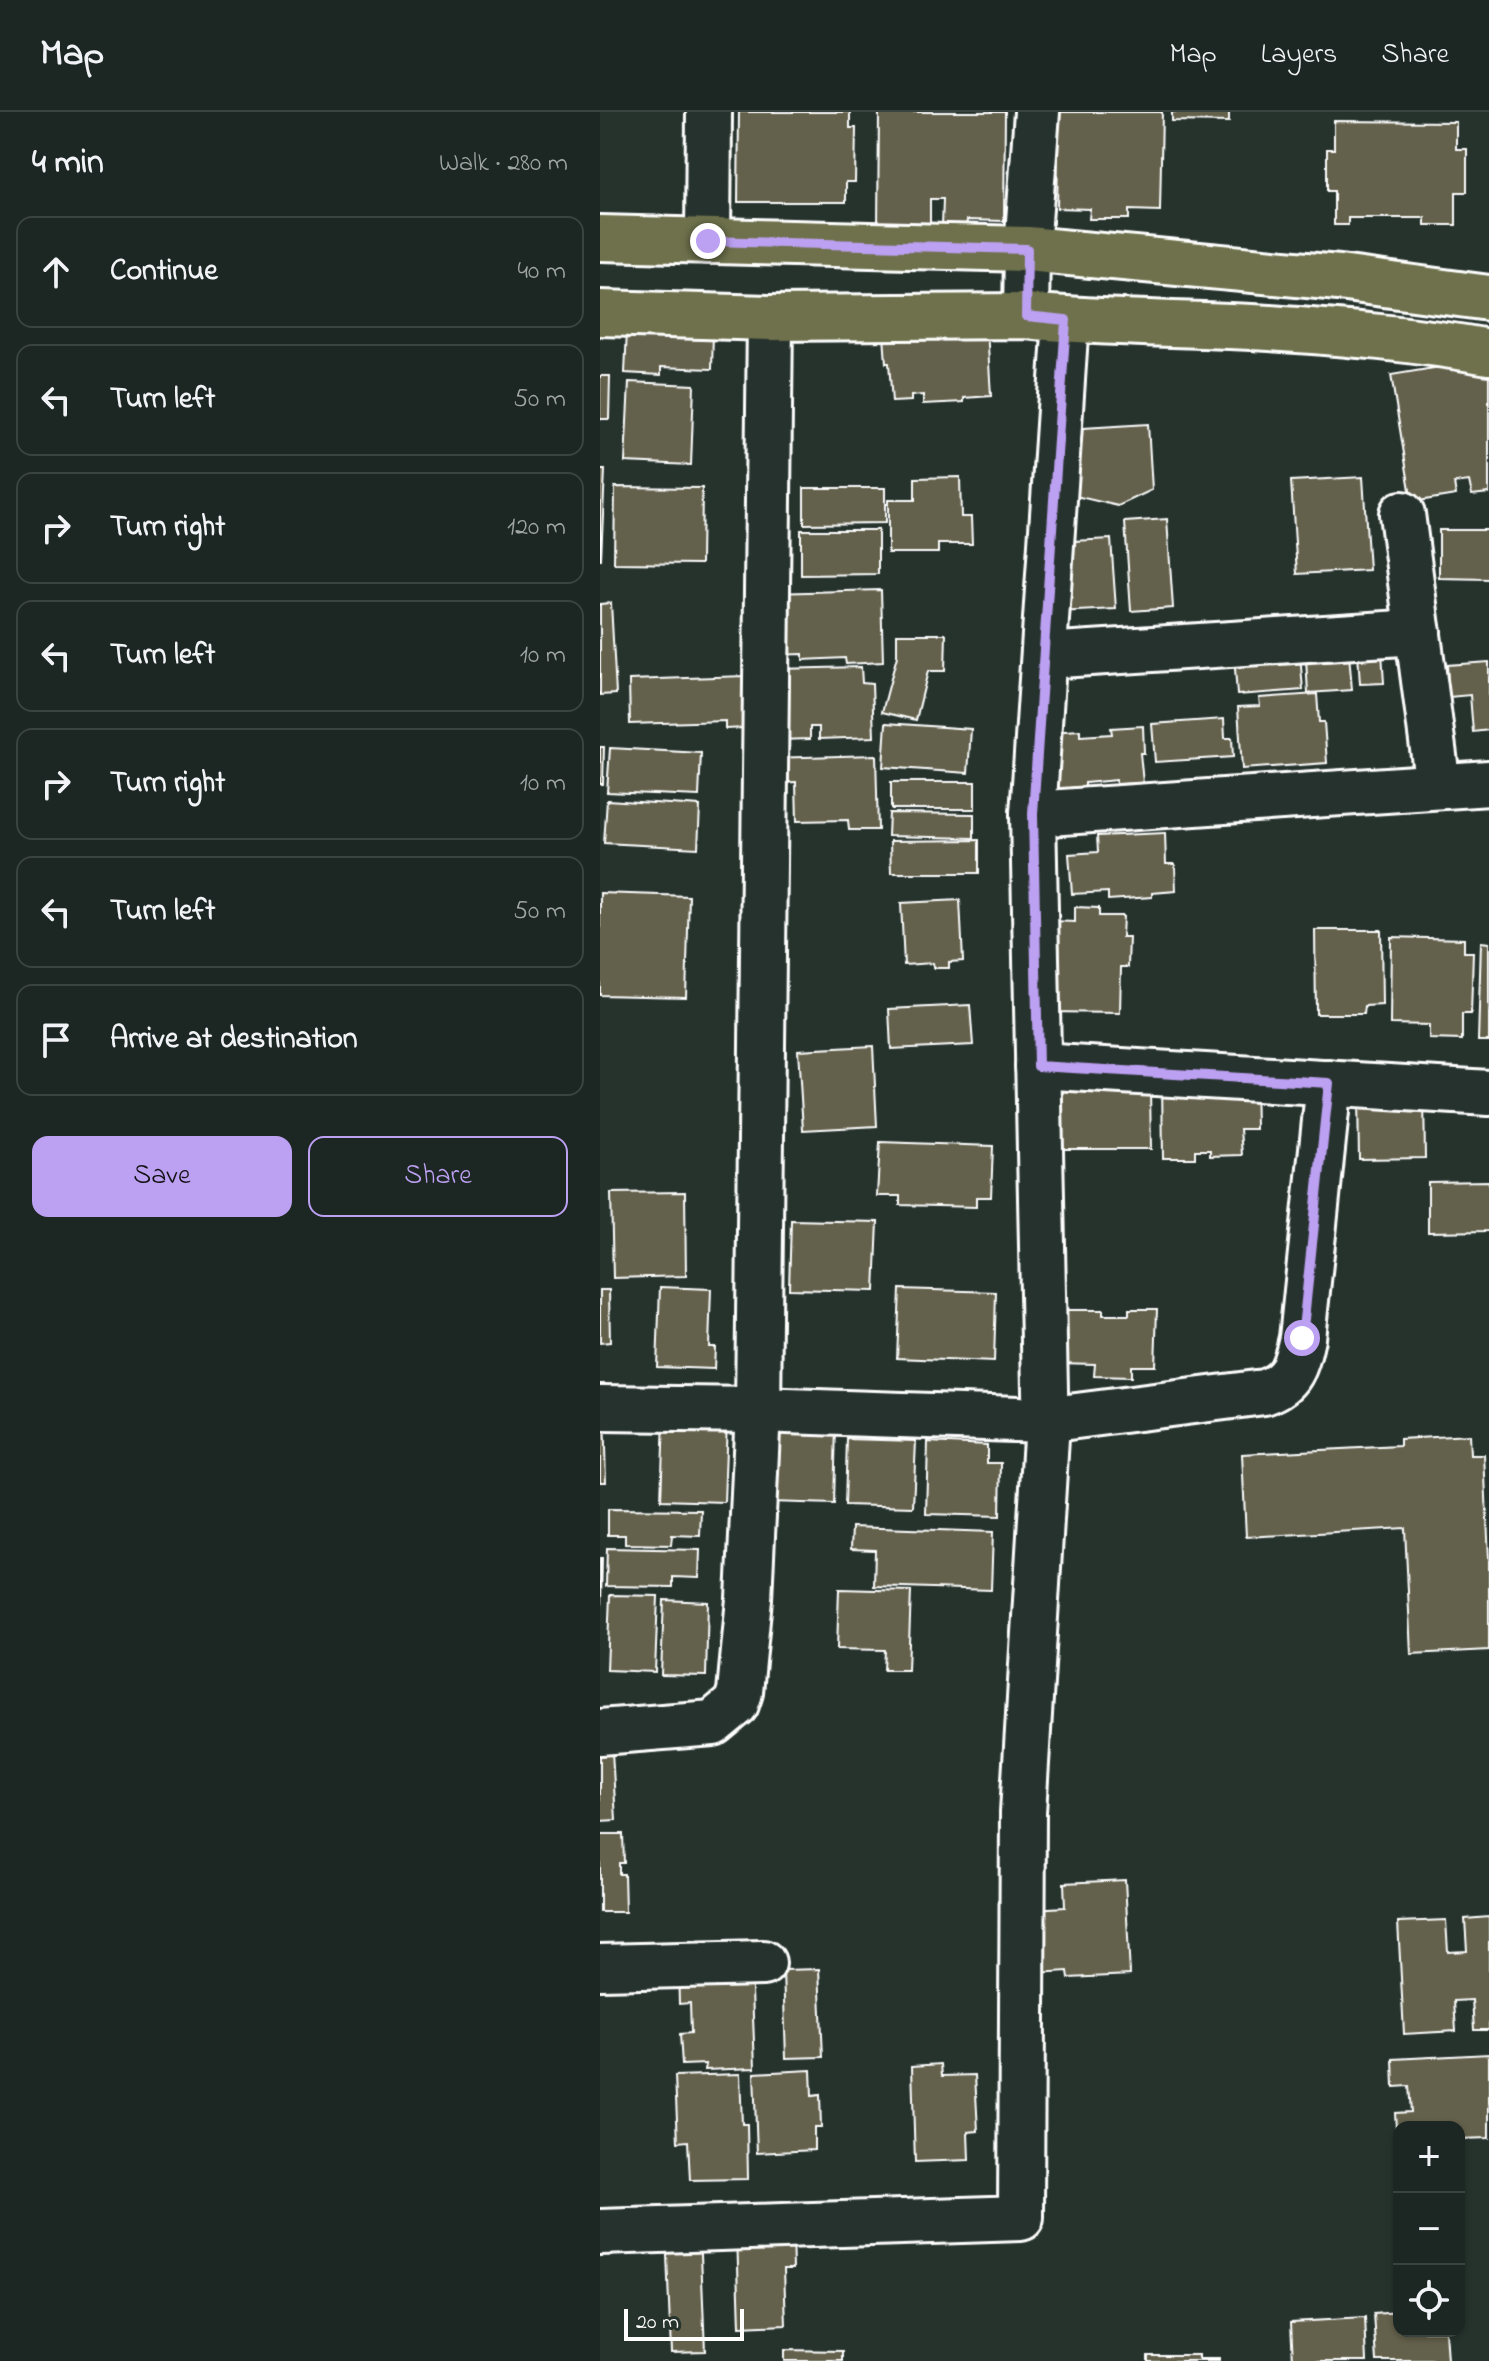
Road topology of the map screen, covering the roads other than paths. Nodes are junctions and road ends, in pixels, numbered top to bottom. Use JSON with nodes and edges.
{"nodes":[{"id":1,"x":709,"y":112,"type":"edge"},
{"id":2,"x":1037,"y":112,"type":"edge"},
{"id":3,"x":600,"y":238,"type":"edge"},
{"id":4,"x":708,"y":241,"type":"junction"},
{"id":5,"x":1027,"y":249,"type":"junction"},
{"id":6,"x":1489,"y":298,"type":"edge"},
{"id":7,"x":600,"y":313,"type":"edge"},
{"id":8,"x":770,"y":318,"type":"junction"},
{"id":9,"x":1046,"y":318,"type":"junction"},
{"id":10,"x":1489,"y":352,"type":"edge"},
{"id":11,"x":1402,"y":514,"type":"dead end"},
{"id":12,"x":1418,"y":632,"type":"junction"},
{"id":13,"x":1044,"y":656,"type":"junction"},
{"id":14,"x":1489,"y":783,"type":"edge"},
{"id":15,"x":1438,"y":786,"type":"junction"},
{"id":16,"x":1033,"y":814,"type":"junction"},
{"id":17,"x":1038,"y":1066,"type":"junction"},
{"id":18,"x":1329,"y":1083,"type":"junction"},
{"id":19,"x":1489,"y":1093,"type":"edge"},
{"id":20,"x":600,"y":1408,"type":"edge"},
{"id":21,"x":758,"y":1410,"type":"junction"},
{"id":22,"x":1045,"y":1420,"type":"junction"},
{"id":23,"x":600,"y":1732,"type":"edge"},
{"id":24,"x":763,"y":1963,"type":"dead end"},
{"id":25,"x":600,"y":1967,"type":"edge"},
{"id":26,"x":600,"y":2232,"type":"edge"}],
"edges":[{"from":1,"to":4,"type":"street"},
{"from":2,"to":5,"type":"street"},
{"from":3,"to":4,"type":"main road"},
{"from":4,"to":5,"type":"main road"},
{"from":5,"to":6,"type":"main road"},
{"from":5,"to":9,"type":"street"},
{"from":7,"to":8,"type":"main road"},
{"from":8,"to":9,"type":"main road"},
{"from":8,"to":21,"type":"street"},
{"from":9,"to":10,"type":"main road"},
{"from":9,"to":13,"type":"street"},
{"from":11,"to":12,"type":"street"},
{"from":12,"to":13,"type":"street"},
{"from":12,"to":15,"type":"street"},
{"from":13,"to":16,"type":"street"},
{"from":14,"to":15,"type":"street"},
{"from":15,"to":16,"type":"street"},
{"from":16,"to":17,"type":"street"},
{"from":17,"to":18,"type":"street"},
{"from":17,"to":22,"type":"street"},
{"from":18,"to":19,"type":"street"},
{"from":18,"to":22,"type":"street"},
{"from":20,"to":21,"type":"street"},
{"from":21,"to":22,"type":"street"},
{"from":21,"to":23,"type":"street"},
{"from":22,"to":26,"type":"street"},
{"from":24,"to":25,"type":"street"}]}
